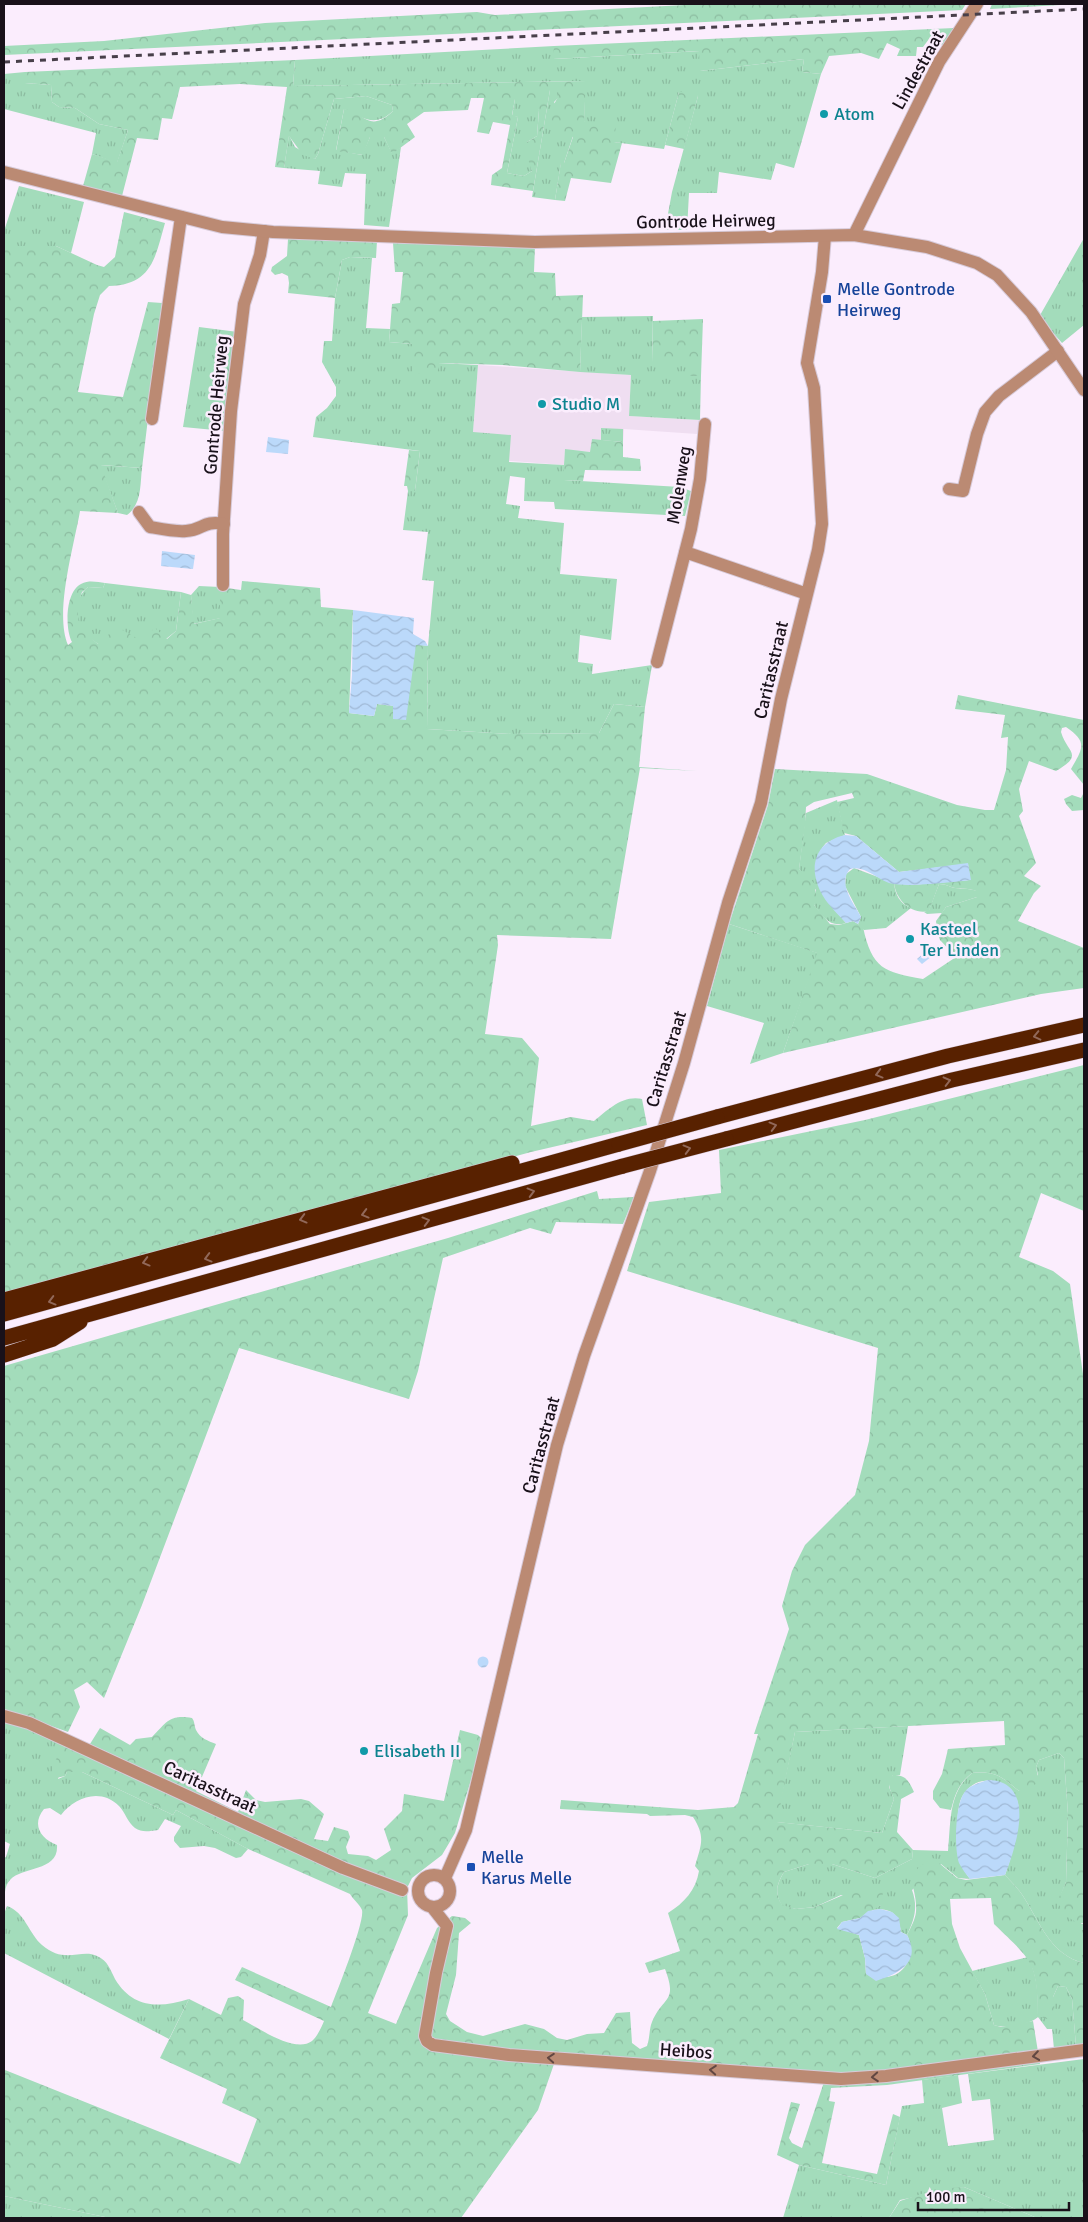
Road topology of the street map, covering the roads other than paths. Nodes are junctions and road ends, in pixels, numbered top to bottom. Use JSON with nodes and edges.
{"nodes":[{"id":1,"x":977,"y":4,"type":"edge"},
{"id":2,"x":4,"y":172,"type":"edge"},
{"id":3,"x":181,"y":217,"type":"junction"},
{"id":4,"x":264,"y":231,"type":"junction"},
{"id":5,"x":854,"y":235,"type":"junction"},
{"id":6,"x":825,"y":236,"type":"junction"},
{"id":7,"x":1058,"y":351,"type":"junction"},
{"id":8,"x":1084,"y":390,"type":"edge"},
{"id":9,"x":152,"y":419,"type":"dead end"},
{"id":10,"x":705,"y":424,"type":"dead end"},
{"id":11,"x":949,"y":489,"type":"dead end"},
{"id":12,"x":139,"y":512,"type":"dead end"},
{"id":13,"x":224,"y":524,"type":"junction"},
{"id":14,"x":685,"y":552,"type":"junction"},
{"id":15,"x":223,"y":584,"type":"dead end"},
{"id":16,"x":807,"y":594,"type":"junction"},
{"id":17,"x":657,"y":662,"type":"dead end"},
{"id":18,"x":1084,"y":1025,"type":"edge"},
{"id":19,"x":1084,"y":1050,"type":"edge"},
{"id":20,"x":597,"y":1150,"type":"junction"},
{"id":21,"x":4,"y":1300,"type":"edge"},
{"id":22,"x":4,"y":1314,"type":"edge"},
{"id":23,"x":92,"y":1314,"type":"junction"},
{"id":24,"x":4,"y":1338,"type":"edge"},
{"id":25,"x":4,"y":1355,"type":"edge"},
{"id":26,"x":4,"y":1716,"type":"edge"},
{"id":27,"x":445,"y":1878,"type":"junction"},
{"id":28,"x":416,"y":1890,"type":"junction"},
{"id":29,"x":432,"y":1907,"type":"junction"},
{"id":30,"x":1084,"y":2050,"type":"edge"}],
"edges":[{"from":1,"to":5,"type":"street","name":"Lindestraat"},
{"from":2,"to":3,"type":"street","name":"Gontrode Heirweg"},
{"from":3,"to":4,"type":"street","name":"Gontrode Heirweg"},
{"from":3,"to":9,"type":"street"},
{"from":4,"to":6,"type":"street","name":"Gontrode Heirweg"},
{"from":4,"to":13,"type":"street","name":"Gontrode Heirweg"},
{"from":5,"to":6,"type":"street","name":"Gontrode Heirweg"},
{"from":5,"to":7,"type":"street","name":"Gontrode Heirweg"},
{"from":6,"to":16,"type":"street","name":"Caritasstraat"},
{"from":7,"to":8,"type":"street","name":"Gontrode Heirweg"},
{"from":7,"to":11,"type":"street"},
{"from":10,"to":14,"type":"street","name":"Molenweg"},
{"from":12,"to":13,"type":"street"},
{"from":13,"to":15,"type":"street","name":"Gontrode Heirweg"},
{"from":14,"to":16,"type":"street","name":"Molenweg"},
{"from":14,"to":17,"type":"street","name":"Molenweg"},
{"from":16,"to":27,"type":"street","name":"Caritasstraat"},
{"from":18,"to":20,"type":"highway","one_way":true,"bridge":true},
{"from":23,"to":19,"type":"highway","one_way":true,"bridge":true},
{"from":20,"to":21,"type":"highway","one_way":true},
{"from":20,"to":22,"type":"highway","one_way":true},
{"from":23,"to":24,"type":"highway"},
{"from":23,"to":25,"type":"highway"},
{"from":26,"to":28,"type":"street","name":"Caritasstraat"},
{"from":27,"to":28,"type":"street"},
{"from":27,"to":29,"type":"street"},
{"from":28,"to":29,"type":"street"},
{"from":30,"to":29,"type":"street","name":"Heibos","one_way":true}]}
